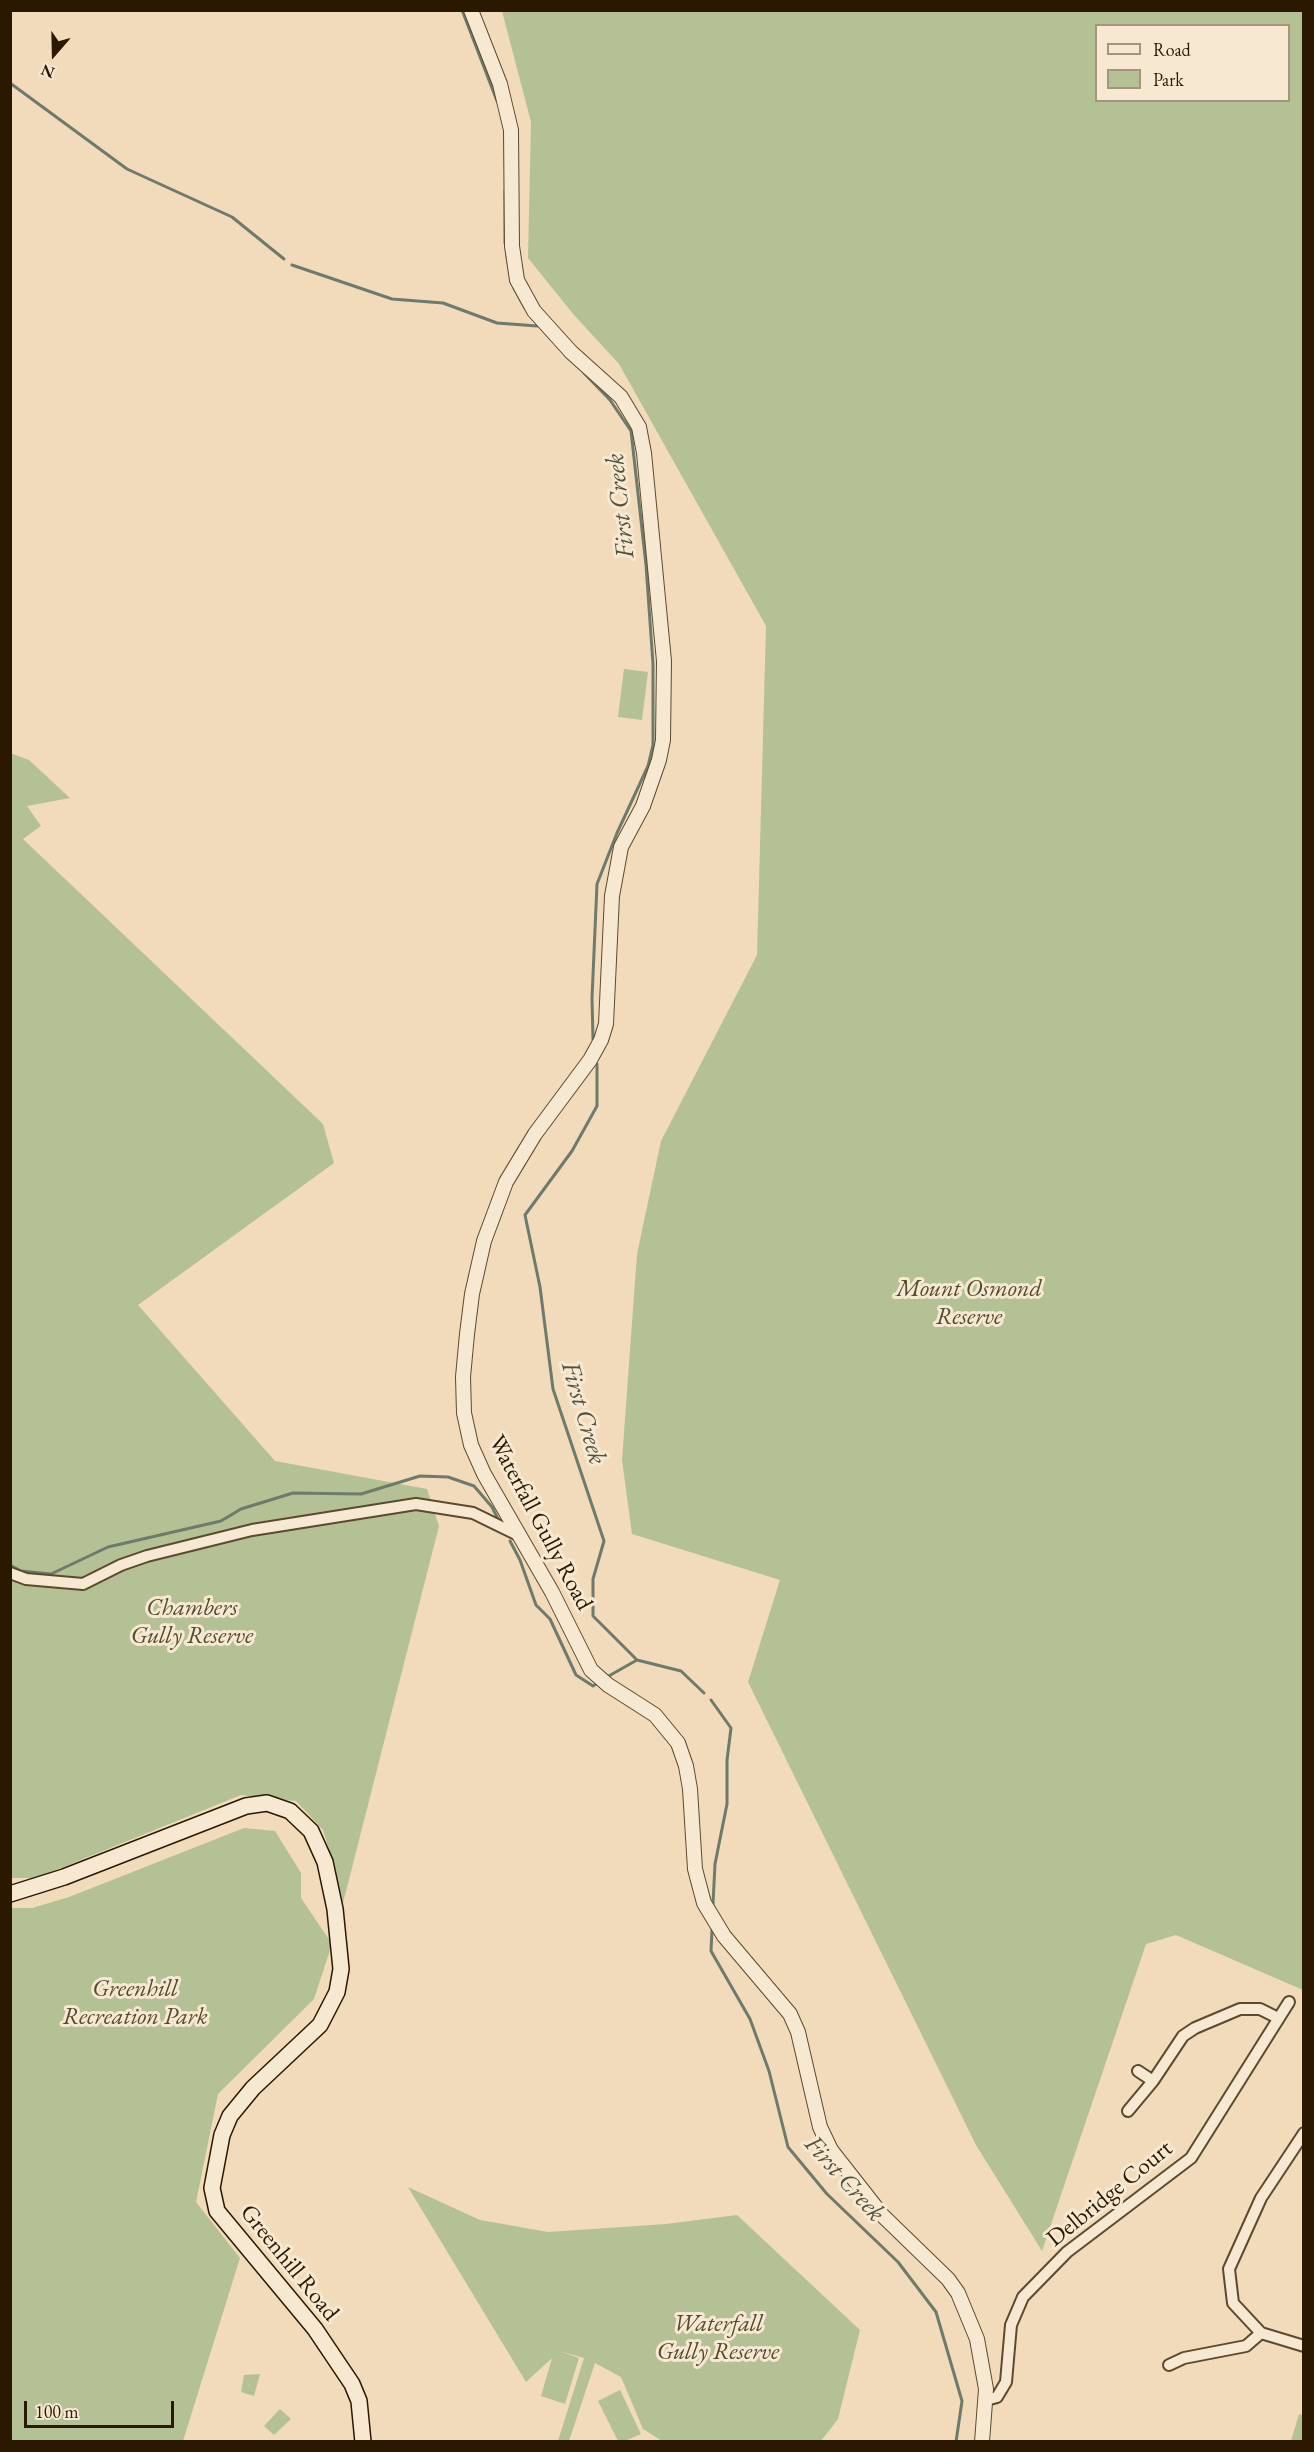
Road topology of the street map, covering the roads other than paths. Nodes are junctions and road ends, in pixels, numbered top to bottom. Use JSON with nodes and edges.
{"nodes":[{"id":1,"x":471,"y":10,"type":"edge"},
{"id":2,"x":518,"y":1535,"type":"junction"},
{"id":3,"x":10,"y":1573,"type":"edge"},
{"id":4,"x":10,"y":1894,"type":"edge"},
{"id":5,"x":1289,"y":2002,"type":"dead end"},
{"id":6,"x":1278,"y":2018,"type":"junction"},
{"id":7,"x":1138,"y":2071,"type":"dead end"},
{"id":8,"x":1153,"y":2081,"type":"junction"},
{"id":9,"x":1128,"y":2111,"type":"dead end"},
{"id":10,"x":1304,"y":2133,"type":"edge"},
{"id":11,"x":1261,"y":2333,"type":"junction"},
{"id":12,"x":1304,"y":2346,"type":"edge"},
{"id":13,"x":1169,"y":2365,"type":"dead end"},
{"id":14,"x":986,"y":2400,"type":"junction"},
{"id":15,"x":363,"y":2442,"type":"edge"},
{"id":16,"x":982,"y":2442,"type":"edge"}],
"edges":[{"from":1,"to":2,"type":"street","name":"Waterfall Gully Road"},
{"from":2,"to":3,"type":"street"},
{"from":2,"to":14,"type":"street","name":"Waterfall Gully Road"},
{"from":4,"to":15,"type":"main road","name":"Greenhill Road"},
{"from":5,"to":6,"type":"street","name":"Delbridge Court"},
{"from":6,"to":8,"type":"street"},
{"from":6,"to":14,"type":"street","name":"Delbridge Court"},
{"from":7,"to":8,"type":"street"},
{"from":8,"to":9,"type":"street"},
{"from":10,"to":11,"type":"street"},
{"from":11,"to":12,"type":"street"},
{"from":11,"to":13,"type":"street"},
{"from":14,"to":16,"type":"street","name":"Waterfall Gully Road"}]}
